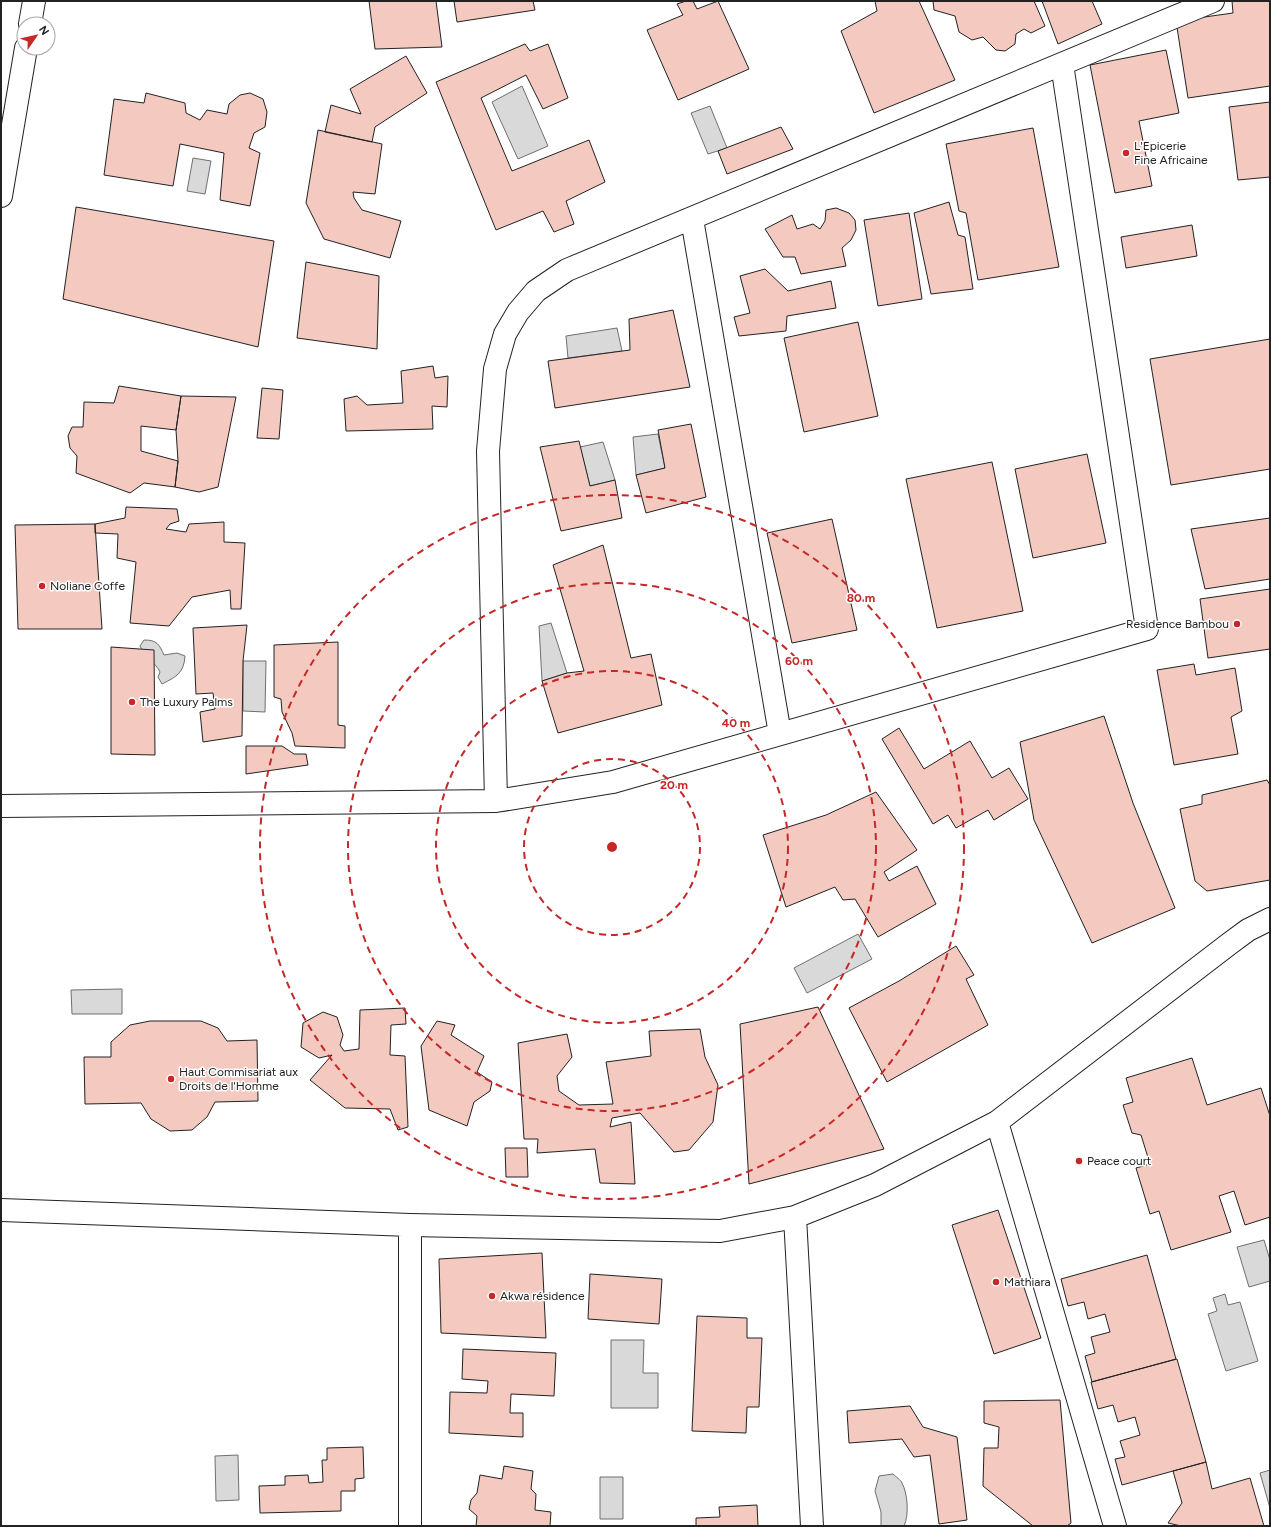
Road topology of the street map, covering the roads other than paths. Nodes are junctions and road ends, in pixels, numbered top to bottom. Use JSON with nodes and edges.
{"nodes":[{"id":1,"x":34,"y":1,"type":"edge"},
{"id":2,"x":1213,"y":1,"type":"edge"},
{"id":3,"x":31,"y":16,"type":"edge"},
{"id":4,"x":25,"y":56,"type":"edge"},
{"id":5,"x":1062,"y":64,"type":"junction"},
{"id":6,"x":1,"y":196,"type":"edge"},
{"id":7,"x":692,"y":219,"type":"junction"},
{"id":8,"x":780,"y":734,"type":"junction"},
{"id":9,"x":496,"y":801,"type":"junction"},
{"id":10,"x":1,"y":806,"type":"edge"},
{"id":11,"x":1270,"y":919,"type":"edge"},
{"id":12,"x":997,"y":1122,"type":"junction"},
{"id":13,"x":1,"y":1210,"type":"edge"},
{"id":14,"x":795,"y":1217,"type":"junction"},
{"id":15,"x":410,"y":1225,"type":"junction"},
{"id":16,"x":410,"y":1526,"type":"edge"},
{"id":17,"x":812,"y":1526,"type":"edge"},
{"id":18,"x":1115,"y":1526,"type":"edge"}],
"edges":[{"from":1,"to":3,"type":"street"},
{"from":2,"to":5,"type":"street"},
{"from":4,"to":6,"type":"street"},
{"from":5,"to":7,"type":"street"},
{"from":5,"to":8,"type":"street"},
{"from":7,"to":8,"type":"street"},
{"from":7,"to":9,"type":"street"},
{"from":8,"to":9,"type":"street"},
{"from":9,"to":10,"type":"street"},
{"from":11,"to":12,"type":"street"},
{"from":12,"to":14,"type":"street"},
{"from":12,"to":18,"type":"street"},
{"from":13,"to":15,"type":"street"},
{"from":14,"to":15,"type":"street"},
{"from":14,"to":17,"type":"street"},
{"from":15,"to":16,"type":"street"}]}
